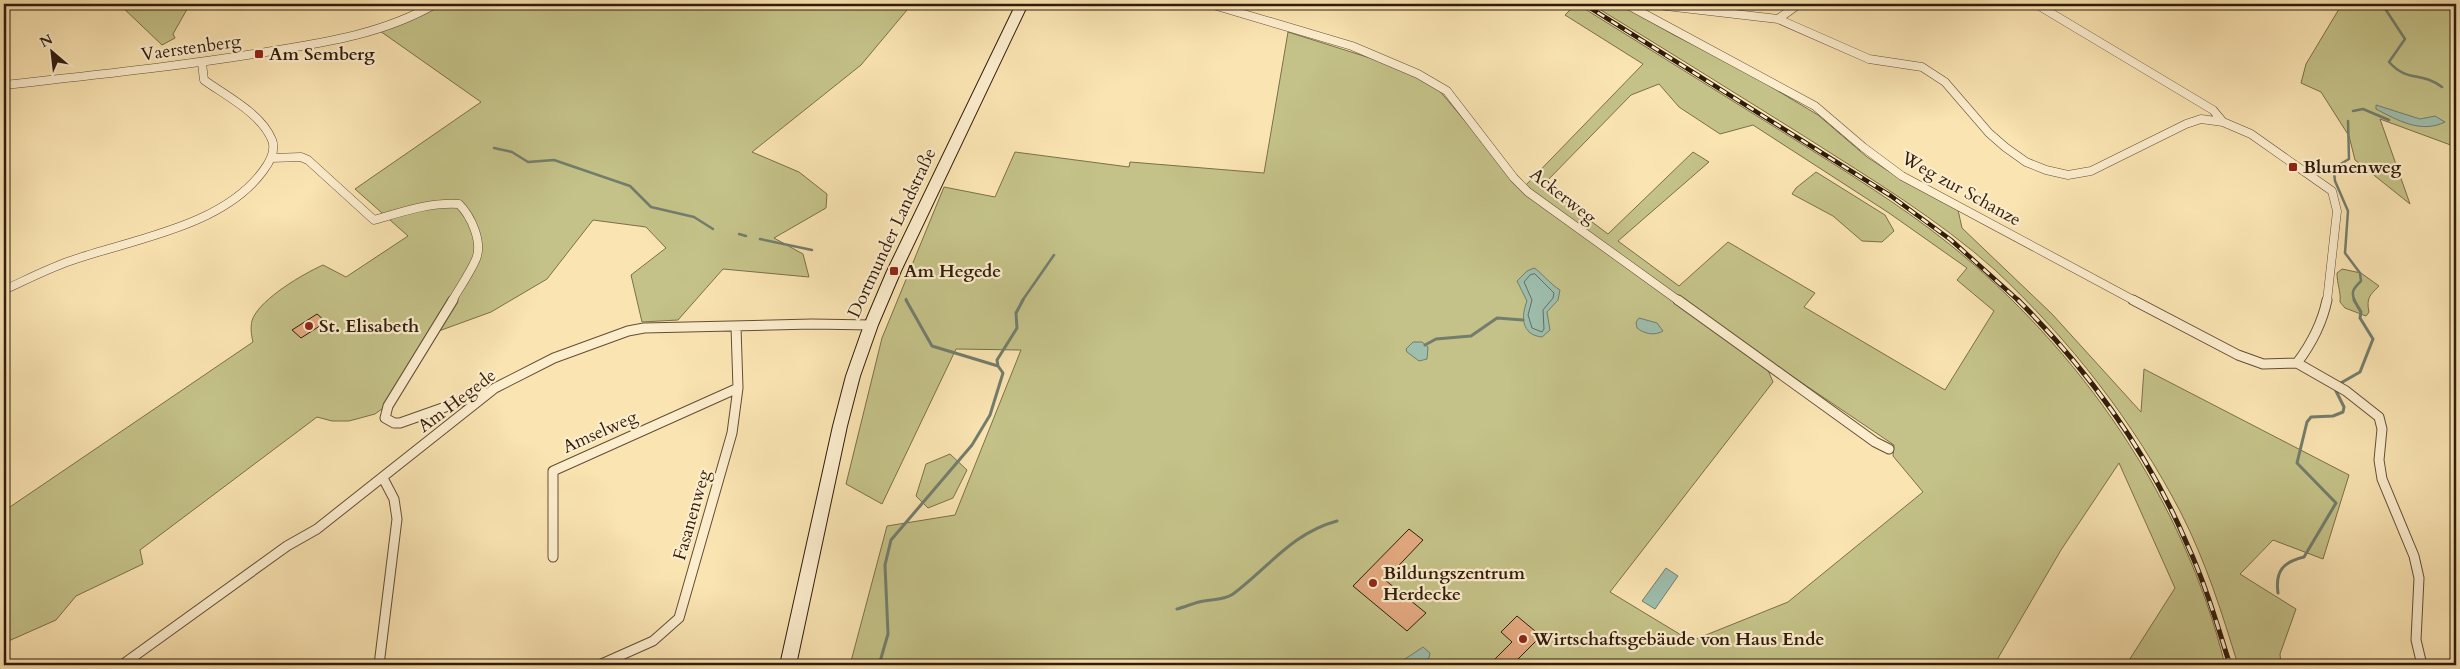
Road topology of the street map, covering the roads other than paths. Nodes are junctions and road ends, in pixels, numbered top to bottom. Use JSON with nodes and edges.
{"nodes":[{"id":1,"x":435,"y":4,"type":"edge"},
{"id":2,"x":1022,"y":4,"type":"edge"},
{"id":3,"x":1210,"y":4,"type":"edge"},
{"id":4,"x":1626,"y":4,"type":"edge"},
{"id":5,"x":1649,"y":4,"type":"edge"},
{"id":6,"x":1799,"y":4,"type":"edge"},
{"id":7,"x":2036,"y":4,"type":"edge"},
{"id":8,"x":1778,"y":19,"type":"junction"},
{"id":9,"x":202,"y":63,"type":"junction"},
{"id":10,"x":4,"y":85,"type":"edge"},
{"id":11,"x":2224,"y":122,"type":"junction"},
{"id":12,"x":271,"y":158,"type":"junction"},
{"id":13,"x":4,"y":290,"type":"edge"},
{"id":14,"x":871,"y":325,"type":"junction"},
{"id":15,"x":736,"y":327,"type":"junction"},
{"id":16,"x":2297,"y":363,"type":"junction"},
{"id":17,"x":495,"y":388,"type":"junction"},
{"id":18,"x":738,"y":388,"type":"junction"},
{"id":19,"x":1889,"y":449,"type":"dead end"},
{"id":20,"x":383,"y":478,"type":"junction"},
{"id":21,"x":553,"y":556,"type":"dead end"},
{"id":22,"x":122,"y":665,"type":"edge"},
{"id":23,"x":379,"y":665,"type":"edge"},
{"id":24,"x":599,"y":665,"type":"edge"},
{"id":25,"x":788,"y":665,"type":"edge"},
{"id":26,"x":2422,"y":665,"type":"edge"}],
"edges":[{"from":1,"to":9,"type":"street","name":"Vaerstenberg"},
{"from":2,"to":14,"type":"main road","name":"Dortmunder Landstraße"},
{"from":3,"to":19,"type":"street","name":"Ackerweg"},
{"from":4,"to":16,"type":"street","name":"Weg zur Schanze"},
{"from":5,"to":8,"type":"street"},
{"from":6,"to":8,"type":"street"},
{"from":7,"to":11,"type":"street"},
{"from":8,"to":11,"type":"street"},
{"from":9,"to":10,"type":"street","name":"Vaerstenberg"},
{"from":9,"to":12,"type":"street"},
{"from":11,"to":16,"type":"street"},
{"from":12,"to":13,"type":"street"},
{"from":12,"to":17,"type":"street"},
{"from":14,"to":15,"type":"street","name":"Am Hegede"},
{"from":14,"to":25,"type":"main road","name":"Dortmunder Landstraße"},
{"from":15,"to":17,"type":"street","name":"Am Hegede"},
{"from":15,"to":18,"type":"street","name":"Fasanenweg"},
{"from":16,"to":26,"type":"street"},
{"from":17,"to":20,"type":"street","name":"Am Hegede"},
{"from":18,"to":21,"type":"street","name":"Amselweg"},
{"from":18,"to":24,"type":"street","name":"Fasanenweg"},
{"from":20,"to":22,"type":"street","name":"Am Hegede"},
{"from":20,"to":23,"type":"street"}]}
